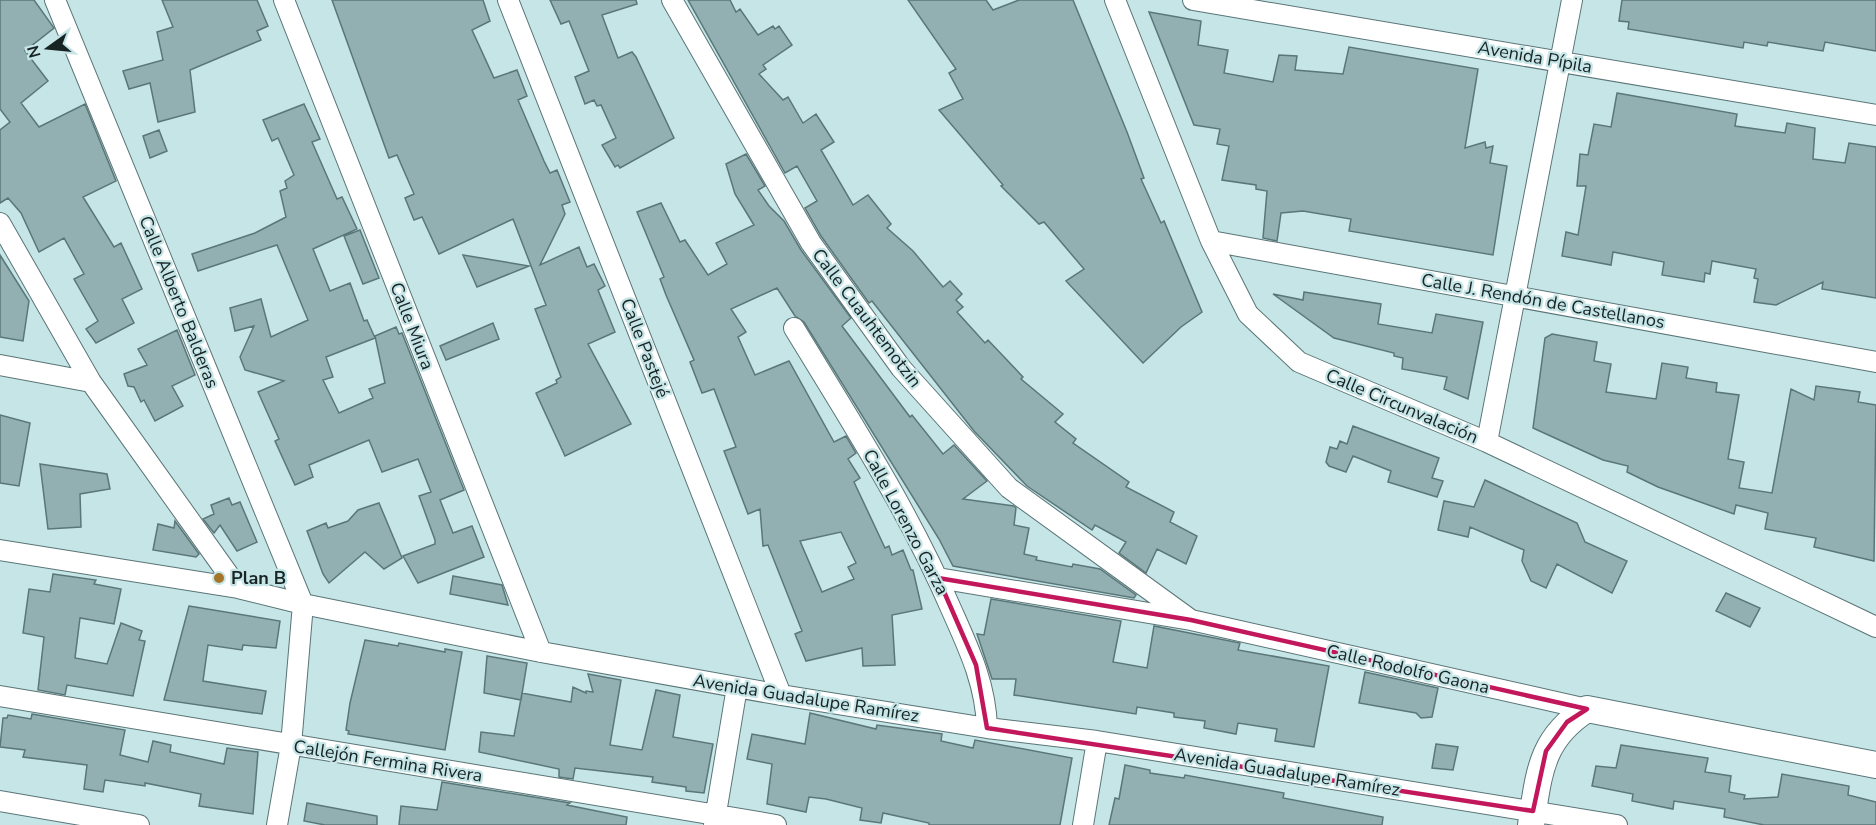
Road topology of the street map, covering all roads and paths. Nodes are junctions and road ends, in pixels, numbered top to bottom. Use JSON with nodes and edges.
{"nodes":[{"id":1,"x":56,"y":0,"type":"edge"},
{"id":2,"x":284,"y":0,"type":"edge"},
{"id":3,"x":508,"y":0,"type":"edge"},
{"id":4,"x":672,"y":0,"type":"edge"},
{"id":5,"x":1115,"y":0,"type":"edge"},
{"id":6,"x":1193,"y":0,"type":"edge"},
{"id":7,"x":1572,"y":0,"type":"edge"},
{"id":8,"x":1560,"y":62,"type":"junction"},
{"id":9,"x":1876,"y":115,"type":"edge"},
{"id":10,"x":0,"y":222,"type":"edge"},
{"id":11,"x":1211,"y":241,"type":"junction"},
{"id":12,"x":1515,"y":296,"type":"junction"},
{"id":13,"x":794,"y":328,"type":"dead end"},
{"id":14,"x":1876,"y":362,"type":"edge"},
{"id":15,"x":0,"y":365,"type":"edge"},
{"id":16,"x":91,"y":381,"type":"junction"},
{"id":17,"x":1487,"y":442,"type":"junction"},
{"id":18,"x":0,"y":550,"type":"edge"},
{"id":19,"x":938,"y":579,"type":"junction"},
{"id":20,"x":238,"y":588,"type":"junction"},
{"id":21,"x":303,"y":604,"type":"junction"},
{"id":22,"x":1191,"y":620,"type":"junction"},
{"id":23,"x":1876,"y":627,"type":"edge"},
{"id":24,"x":541,"y":652,"type":"junction"},
{"id":25,"x":737,"y":687,"type":"junction"},
{"id":26,"x":781,"y":695,"type":"junction"},
{"id":27,"x":0,"y":696,"type":"edge"},
{"id":28,"x":1587,"y":710,"type":"junction"},
{"id":29,"x":987,"y":728,"type":"junction"},
{"id":30,"x":1097,"y":741,"type":"junction"},
{"id":31,"x":291,"y":745,"type":"junction"},
{"id":32,"x":1876,"y":765,"type":"edge"},
{"id":33,"x":0,"y":801,"type":"edge"},
{"id":34,"x":1532,"y":818,"type":"edge"},
{"id":35,"x":715,"y":820,"type":"edge"},
{"id":36,"x":139,"y":825,"type":"edge"},
{"id":37,"x":277,"y":825,"type":"edge"},
{"id":38,"x":776,"y":825,"type":"edge"},
{"id":39,"x":1083,"y":825,"type":"edge"},
{"id":40,"x":1617,"y":825,"type":"edge"}],
"edges":[{"from":1,"to":21,"type":"street","name":"Calle Alberto Balderas"},
{"from":2,"to":24,"type":"street","name":"Calle Miura"},
{"from":3,"to":26,"type":"street","name":"Calle Pastejé"},
{"from":4,"to":22,"type":"street","name":"Calle Cuauhtemotzin"},
{"from":5,"to":11,"type":"street","name":"Calle Circunvalación"},
{"from":6,"to":8,"type":"street","name":"Avenida Pípila"},
{"from":7,"to":8,"type":"street"},
{"from":8,"to":9,"type":"street","name":"Avenida Pípila"},
{"from":8,"to":12,"type":"street"},
{"from":10,"to":16,"type":"street"},
{"from":11,"to":12,"type":"street","name":"Calle J. Rendón de Castellanos"},
{"from":11,"to":17,"type":"street","name":"Calle Circunvalación"},
{"from":12,"to":14,"type":"street","name":"Calle J. Rendón de Castellanos"},
{"from":12,"to":17,"type":"street"},
{"from":13,"to":19,"type":"street","name":"Calle Lorenzo Garza"},
{"from":15,"to":16,"type":"street"},
{"from":16,"to":20,"type":"street"},
{"from":17,"to":23,"type":"street","name":"Calle Circunvalación"},
{"from":18,"to":20,"type":"street","name":"Avenida Guadalupe Ramírez"},
{"from":19,"to":22,"type":"street","name":"Calle Rodolfo Gaona"},
{"from":19,"to":29,"type":"street","name":"Calle Lorenzo Garza"},
{"from":20,"to":21,"type":"street","name":"Avenida Guadalupe Ramírez"},
{"from":21,"to":24,"type":"street","name":"Avenida Guadalupe Ramírez"},
{"from":21,"to":31,"type":"street"},
{"from":22,"to":28,"type":"street","name":"Calle Rodolfo Gaona"},
{"from":24,"to":25,"type":"street","name":"Avenida Guadalupe Ramírez"},
{"from":25,"to":26,"type":"street","name":"Avenida Guadalupe Ramírez"},
{"from":25,"to":35,"type":"street"},
{"from":26,"to":29,"type":"street","name":"Avenida Guadalupe Ramírez"},
{"from":27,"to":31,"type":"street","name":"Callejón Fermina Rivera"},
{"from":28,"to":32,"type":"street","name":"Calle Rodolfo Gaona"},
{"from":28,"to":34,"type":"street"},
{"from":29,"to":30,"type":"street","name":"Avenida Guadalupe Ramírez"},
{"from":30,"to":34,"type":"street","name":"Avenida Guadalupe Ramírez"},
{"from":30,"to":39,"type":"street"},
{"from":31,"to":35,"type":"street","name":"Callejón Fermina Rivera"},
{"from":31,"to":37,"type":"street"},
{"from":33,"to":36,"type":"street"},
{"from":34,"to":40,"type":"street","name":"Avenida Guadalupe Ramírez"},
{"from":35,"to":38,"type":"street","name":"Callejón Fermina Rivera"}]}
